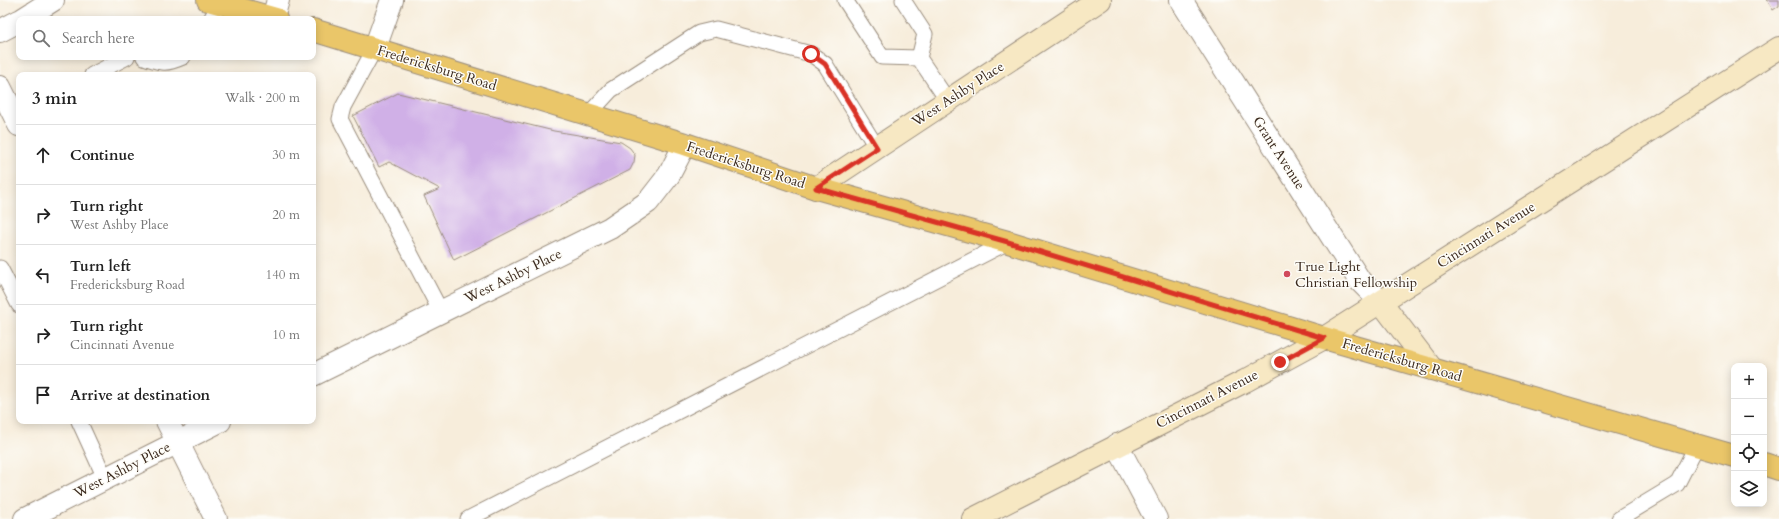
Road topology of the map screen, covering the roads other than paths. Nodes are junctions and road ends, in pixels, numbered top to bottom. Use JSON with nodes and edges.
{"nodes":[{"id":1,"x":53,"y":0,"type":"edge"},
{"id":2,"x":392,"y":0,"type":"edge"},
{"id":3,"x":845,"y":0,"type":"edge"},
{"id":4,"x":903,"y":0,"type":"edge"},
{"id":5,"x":1100,"y":0,"type":"edge"},
{"id":6,"x":1181,"y":0,"type":"edge"},
{"id":7,"x":213,"y":8,"type":"edge"},
{"id":8,"x":276,"y":12,"type":"edge"},
{"id":9,"x":28,"y":16,"type":"edge"},
{"id":10,"x":16,"y":23,"type":"edge"},
{"id":11,"x":0,"y":31,"type":"edge"},
{"id":12,"x":316,"y":31,"type":"edge"},
{"id":13,"x":375,"y":48,"type":"junction"},
{"id":14,"x":1779,"y":48,"type":"edge"},
{"id":15,"x":919,"y":58,"type":"junction"},
{"id":16,"x":121,"y":60,"type":"edge"},
{"id":17,"x":152,"y":60,"type":"edge"},
{"id":18,"x":176,"y":60,"type":"edge"},
{"id":19,"x":98,"y":72,"type":"edge"},
{"id":20,"x":0,"y":87,"type":"edge"},
{"id":21,"x":948,"y":101,"type":"junction"},
{"id":22,"x":16,"y":115,"type":"edge"},
{"id":23,"x":588,"y":115,"type":"junction"},
{"id":24,"x":685,"y":144,"type":"junction"},
{"id":25,"x":877,"y":148,"type":"junction"},
{"id":26,"x":816,"y":188,"type":"junction"},
{"id":27,"x":1008,"y":242,"type":"junction"},
{"id":28,"x":0,"y":268,"type":"edge"},
{"id":29,"x":16,"y":299,"type":"edge"},
{"id":30,"x":1381,"y":302,"type":"junction"},
{"id":31,"x":441,"y":312,"type":"junction"},
{"id":32,"x":1324,"y":338,"type":"junction"},
{"id":33,"x":1432,"y":369,"type":"junction"},
{"id":34,"x":316,"y":374,"type":"edge"},
{"id":35,"x":81,"y":424,"type":"edge"},
{"id":36,"x":168,"y":424,"type":"edge"},
{"id":37,"x":214,"y":424,"type":"edge"},
{"id":38,"x":177,"y":442,"type":"junction"},
{"id":39,"x":1117,"y":445,"type":"junction"},
{"id":40,"x":1697,"y":445,"type":"junction"},
{"id":41,"x":1731,"y":455,"type":"edge"},
{"id":42,"x":1767,"y":465,"type":"edge"},
{"id":43,"x":1779,"y":469,"type":"edge"},
{"id":44,"x":105,"y":478,"type":"junction"},
{"id":45,"x":1643,"y":513,"type":"edge"},
{"id":46,"x":25,"y":519,"type":"edge"},
{"id":47,"x":216,"y":519,"type":"edge"},
{"id":48,"x":468,"y":519,"type":"edge"},
{"id":49,"x":973,"y":519,"type":"edge"},
{"id":50,"x":1156,"y":519,"type":"edge"},
{"id":51,"x":1620,"y":519,"type":"edge"}],
"edges":[{"from":1,"to":9,"type":"street"},
{"from":2,"to":13,"type":"street"},
{"from":3,"to":15,"type":"lane"},
{"from":4,"to":15,"type":"lane"},
{"from":5,"to":21,"type":"street","name":"West Ashby Place"},
{"from":6,"to":30,"type":"street","name":"Grant Avenue"},
{"from":7,"to":8,"type":"main road"},
{"from":10,"to":11,"type":"street"},
{"from":12,"to":13,"type":"main road","name":"Fredericksburg Road"},
{"from":13,"to":23,"type":"main road","name":"Fredericksburg Road"},
{"from":13,"to":31,"type":"lane"},
{"from":14,"to":30,"type":"street","name":"Cincinnati Avenue"},
{"from":15,"to":21,"type":"lane"},
{"from":16,"to":19,"type":"lane"},
{"from":17,"to":18,"type":"lane"},
{"from":20,"to":22,"type":"street"},
{"from":21,"to":25,"type":"street","name":"West Ashby Place"},
{"from":23,"to":24,"type":"main road","name":"Fredericksburg Road"},
{"from":23,"to":25,"type":"lane"},
{"from":24,"to":26,"type":"main road","name":"Fredericksburg Road"},
{"from":24,"to":31,"type":"street","name":"West Ashby Place"},
{"from":25,"to":26,"type":"street","name":"West Ashby Place"},
{"from":26,"to":27,"type":"main road","name":"Fredericksburg Road"},
{"from":27,"to":32,"type":"main road","name":"Fredericksburg Road"},
{"from":27,"to":48,"type":"lane"},
{"from":28,"to":29,"type":"lane"},
{"from":30,"to":32,"type":"street","name":"Cincinnati Avenue"},
{"from":30,"to":33,"type":"street"},
{"from":31,"to":34,"type":"street","name":"West Ashby Place"},
{"from":32,"to":33,"type":"main road","name":"Fredericksburg Road"},
{"from":32,"to":39,"type":"street","name":"Cincinnati Avenue"},
{"from":33,"to":40,"type":"main road","name":"Fredericksburg Road"},
{"from":35,"to":44,"type":"lane"},
{"from":36,"to":38,"type":"street"},
{"from":37,"to":38,"type":"street","name":"West Ashby Place"},
{"from":38,"to":44,"type":"street","name":"West Ashby Place"},
{"from":38,"to":47,"type":"street"},
{"from":39,"to":49,"type":"street","name":"Cincinnati Avenue"},
{"from":39,"to":50,"type":"street"},
{"from":40,"to":41,"type":"main road","name":"Fredericksburg Road"},
{"from":40,"to":45,"type":"lane"},
{"from":42,"to":43,"type":"main road"},
{"from":44,"to":46,"type":"street","name":"West Ashby Place"},
{"from":45,"to":51,"type":"lane"}]}
